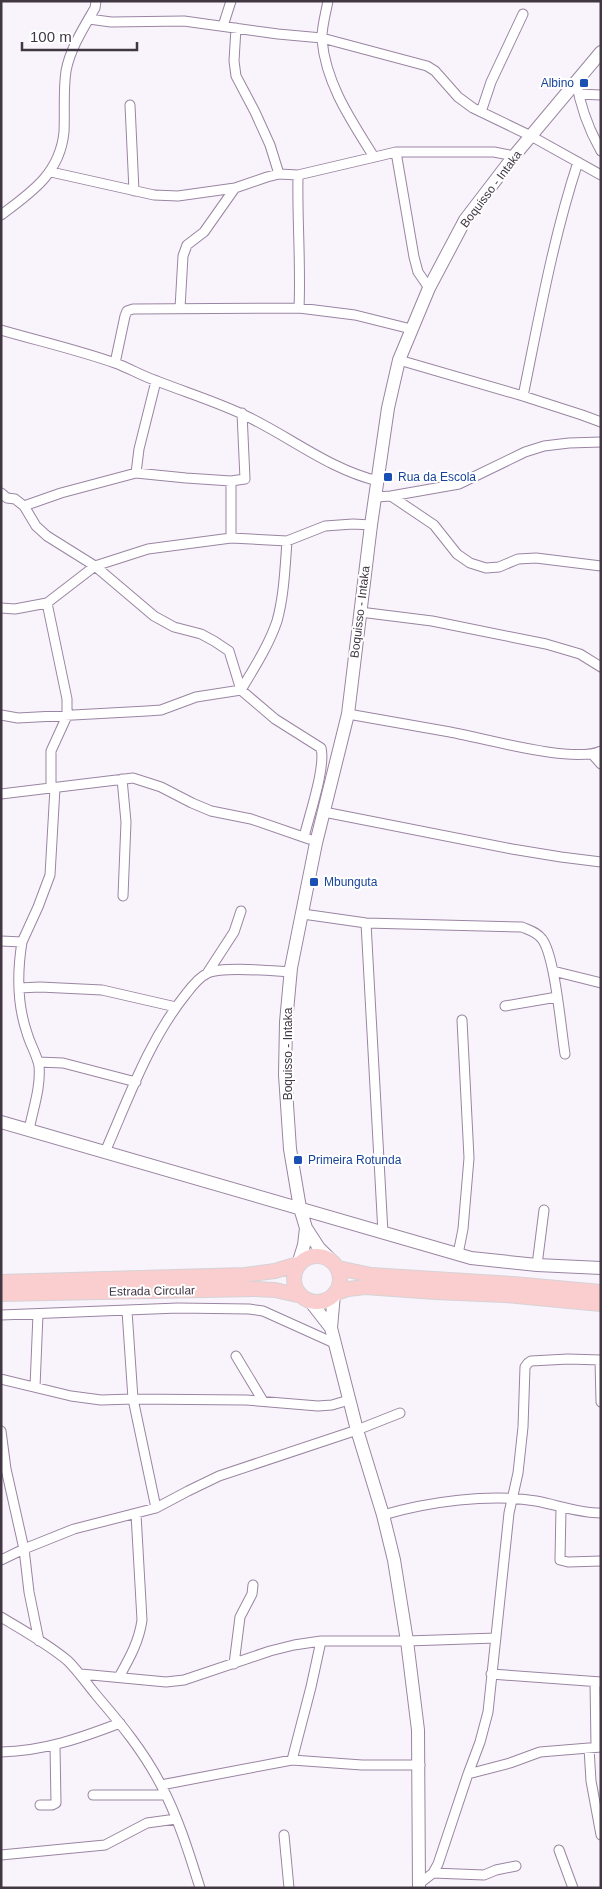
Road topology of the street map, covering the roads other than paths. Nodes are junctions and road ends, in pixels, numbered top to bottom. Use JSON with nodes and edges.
{"nodes":[{"id":1,"x":96,"y":1,"type":"edge"},
{"id":2,"x":231,"y":1,"type":"edge"},
{"id":3,"x":328,"y":1,"type":"edge"},
{"id":4,"x":523,"y":14,"type":"dead end"},
{"id":5,"x":89,"y":19,"type":"junction"},
{"id":6,"x":223,"y":26,"type":"junction"},
{"id":7,"x":236,"y":28,"type":"junction"},
{"id":8,"x":322,"y":38,"type":"junction"},
{"id":9,"x":601,"y":52,"type":"edge"},
{"id":10,"x":576,"y":80,"type":"junction"},
{"id":11,"x":578,"y":94,"type":"junction"},
{"id":12,"x":601,"y":95,"type":"edge"},
{"id":13,"x":130,"y":105,"type":"dead end"},
{"id":14,"x":481,"y":112,"type":"junction"},
{"id":15,"x":531,"y":136,"type":"junction"},
{"id":16,"x":601,"y":151,"type":"edge"},
{"id":17,"x":396,"y":152,"type":"junction"},
{"id":18,"x":514,"y":156,"type":"junction"},
{"id":19,"x":374,"y":157,"type":"junction"},
{"id":20,"x":578,"y":162,"type":"junction"},
{"id":21,"x":51,"y":172,"type":"junction"},
{"id":22,"x":279,"y":174,"type":"junction"},
{"id":23,"x":298,"y":175,"type":"junction"},
{"id":24,"x":601,"y":175,"type":"edge"},
{"id":25,"x":235,"y":188,"type":"junction"},
{"id":26,"x":134,"y":191,"type":"junction"},
{"id":27,"x":1,"y":215,"type":"edge"},
{"id":28,"x":429,"y":288,"type":"junction"},
{"id":29,"x":180,"y":308,"type":"junction"},
{"id":30,"x":300,"y":308,"type":"junction"},
{"id":31,"x":411,"y":329,"type":"junction"},
{"id":32,"x":1,"y":330,"type":"edge"},
{"id":33,"x":399,"y":360,"type":"junction"},
{"id":34,"x":115,"y":363,"type":"junction"},
{"id":35,"x":156,"y":381,"type":"junction"},
{"id":36,"x":523,"y":396,"type":"junction"},
{"id":37,"x":242,"y":414,"type":"junction"},
{"id":38,"x":601,"y":422,"type":"edge"},
{"id":39,"x":601,"y":442,"type":"edge"},
{"id":40,"x":136,"y":473,"type":"junction"},
{"id":41,"x":231,"y":481,"type":"junction"},
{"id":42,"x":378,"y":481,"type":"junction"},
{"id":43,"x":391,"y":496,"type":"junction"},
{"id":44,"x":3,"y":497,"type":"edge"},
{"id":45,"x":376,"y":497,"type":"junction"},
{"id":46,"x":24,"y":506,"type":"junction"},
{"id":47,"x":371,"y":525,"type":"junction"},
{"id":48,"x":231,"y":538,"type":"junction"},
{"id":49,"x":287,"y":541,"type":"junction"},
{"id":50,"x":95,"y":566,"type":"junction"},
{"id":51,"x":601,"y":566,"type":"edge"},
{"id":52,"x":47,"y":603,"type":"junction"},
{"id":53,"x":1,"y":608,"type":"edge"},
{"id":54,"x":360,"y":612,"type":"junction"},
{"id":55,"x":601,"y":667,"type":"edge"},
{"id":56,"x":241,"y":690,"type":"junction"},
{"id":57,"x":348,"y":714,"type":"junction"},
{"id":58,"x":1,"y":715,"type":"edge"},
{"id":59,"x":67,"y":716,"type":"junction"},
{"id":60,"x":597,"y":753,"type":"edge"},
{"id":61,"x":601,"y":764,"type":"edge"},
{"id":62,"x":122,"y":779,"type":"junction"},
{"id":63,"x":53,"y":788,"type":"junction"},
{"id":64,"x":1,"y":794,"type":"edge"},
{"id":65,"x":324,"y":812,"type":"junction"},
{"id":66,"x":304,"y":838,"type":"junction"},
{"id":67,"x":316,"y":843,"type":"junction"},
{"id":68,"x":601,"y":862,"type":"edge"},
{"id":69,"x":123,"y":896,"type":"dead end"},
{"id":70,"x":241,"y":911,"type":"dead end"},
{"id":71,"x":303,"y":914,"type":"junction"},
{"id":72,"x":366,"y":923,"type":"junction"},
{"id":73,"x":1,"y":941,"type":"edge"},
{"id":74,"x":22,"y":942,"type":"junction"},
{"id":75,"x":553,"y":971,"type":"junction"},
{"id":76,"x":208,"y":972,"type":"junction"},
{"id":77,"x":291,"y":972,"type":"junction"},
{"id":78,"x":601,"y":982,"type":"edge"},
{"id":79,"x":19,"y":988,"type":"junction"},
{"id":80,"x":556,"y":997,"type":"junction"},
{"id":81,"x":506,"y":1006,"type":"dead end"},
{"id":82,"x":176,"y":1007,"type":"junction"},
{"id":83,"x":462,"y":1020,"type":"dead end"},
{"id":84,"x":565,"y":1054,"type":"dead end"},
{"id":85,"x":38,"y":1062,"type":"junction"},
{"id":86,"x":136,"y":1082,"type":"junction"},
{"id":87,"x":1,"y":1122,"type":"edge"},
{"id":88,"x":28,"y":1130,"type":"junction"},
{"id":89,"x":105,"y":1152,"type":"junction"},
{"id":90,"x":300,"y":1208,"type":"junction"},
{"id":91,"x":544,"y":1210,"type":"dead end"},
{"id":92,"x":306,"y":1228,"type":"junction"},
{"id":93,"x":383,"y":1233,"type":"junction"},
{"id":94,"x":458,"y":1254,"type":"junction"},
{"id":95,"x":298,"y":1264,"type":"junction"},
{"id":96,"x":336,"y":1265,"type":"junction"},
{"id":97,"x":537,"y":1265,"type":"junction"},
{"id":98,"x":601,"y":1268,"type":"edge"},
{"id":99,"x":1,"y":1282,"type":"edge"},
{"id":100,"x":601,"y":1292,"type":"edge"},
{"id":101,"x":1,"y":1294,"type":"edge"},
{"id":102,"x":334,"y":1294,"type":"junction"},
{"id":103,"x":306,"y":1298,"type":"junction"},
{"id":104,"x":601,"y":1304,"type":"edge"},
{"id":105,"x":127,"y":1311,"type":"junction"},
{"id":106,"x":38,"y":1314,"type":"junction"},
{"id":107,"x":1,"y":1315,"type":"edge"},
{"id":108,"x":330,"y":1328,"type":"junction"},
{"id":109,"x":334,"y":1343,"type":"junction"},
{"id":110,"x":236,"y":1356,"type":"dead end"},
{"id":111,"x":600,"y":1360,"type":"edge"},
{"id":112,"x":1,"y":1379,"type":"edge"},
{"id":113,"x":35,"y":1387,"type":"junction"},
{"id":114,"x":133,"y":1398,"type":"junction"},
{"id":115,"x":349,"y":1400,"type":"junction"},
{"id":116,"x":263,"y":1401,"type":"junction"},
{"id":117,"x":601,"y":1402,"type":"edge"},
{"id":118,"x":400,"y":1413,"type":"dead end"},
{"id":119,"x":357,"y":1430,"type":"junction"},
{"id":120,"x":1,"y":1431,"type":"edge"},
{"id":121,"x":513,"y":1499,"type":"junction"},
{"id":122,"x":156,"y":1508,"type":"junction"},
{"id":123,"x":561,"y":1508,"type":"junction"},
{"id":124,"x":601,"y":1513,"type":"edge"},
{"id":125,"x":136,"y":1514,"type":"junction"},
{"id":126,"x":383,"y":1515,"type":"junction"},
{"id":127,"x":24,"y":1549,"type":"junction"},
{"id":128,"x":1,"y":1560,"type":"edge"},
{"id":129,"x":601,"y":1561,"type":"edge"},
{"id":130,"x":253,"y":1584,"type":"dead end"},
{"id":131,"x":1,"y":1617,"type":"edge"},
{"id":132,"x":496,"y":1638,"type":"junction"},
{"id":133,"x":40,"y":1640,"type":"junction"},
{"id":134,"x":321,"y":1641,"type":"junction"},
{"id":135,"x":407,"y":1641,"type":"junction"},
{"id":136,"x":234,"y":1664,"type":"junction"},
{"id":137,"x":81,"y":1674,"type":"junction"},
{"id":138,"x":492,"y":1674,"type":"junction"},
{"id":139,"x":119,"y":1677,"type":"junction"},
{"id":140,"x":598,"y":1682,"type":"edge"},
{"id":141,"x":120,"y":1723,"type":"junction"},
{"id":142,"x":55,"y":1746,"type":"junction"},
{"id":143,"x":595,"y":1747,"type":"edge"},
{"id":144,"x":1,"y":1752,"type":"edge"},
{"id":145,"x":292,"y":1760,"type":"junction"},
{"id":146,"x":420,"y":1765,"type":"junction"},
{"id":147,"x":468,"y":1774,"type":"junction"},
{"id":148,"x":162,"y":1785,"type":"junction"},
{"id":149,"x":93,"y":1795,"type":"dead end"},
{"id":150,"x":166,"y":1795,"type":"junction"},
{"id":151,"x":40,"y":1805,"type":"dead end"},
{"id":152,"x":176,"y":1820,"type":"junction"},
{"id":153,"x":284,"y":1835,"type":"dead end"},
{"id":154,"x":601,"y":1835,"type":"edge"},
{"id":155,"x":559,"y":1850,"type":"dead end"},
{"id":156,"x":1,"y":1855,"type":"edge"},
{"id":157,"x":516,"y":1866,"type":"dead end"},
{"id":158,"x":432,"y":1873,"type":"junction"},
{"id":159,"x":419,"y":1886,"type":"edge"},
{"id":160,"x":200,"y":1888,"type":"edge"},
{"id":161,"x":289,"y":1888,"type":"edge"},
{"id":162,"x":573,"y":1888,"type":"edge"}],
"edges":[{"from":1,"to":5,"type":"street"},
{"from":2,"to":6,"type":"street"},
{"from":3,"to":8,"type":"street"},
{"from":4,"to":14,"type":"street"},
{"from":5,"to":6,"type":"street"},
{"from":5,"to":21,"type":"street"},
{"from":6,"to":7,"type":"street"},
{"from":7,"to":8,"type":"street"},
{"from":7,"to":22,"type":"street"},
{"from":8,"to":14,"type":"street"},
{"from":8,"to":19,"type":"street"},
{"from":9,"to":10,"type":"street","name":"Boquisso - Intaka"},
{"from":10,"to":11,"type":"street"},
{"from":10,"to":15,"type":"street","name":"Boquisso - Intaka"},
{"from":11,"to":12,"type":"street"},
{"from":11,"to":16,"type":"street"},
{"from":13,"to":26,"type":"street"},
{"from":14,"to":15,"type":"street"},
{"from":15,"to":18,"type":"street","name":"Boquisso - Intaka"},
{"from":15,"to":20,"type":"street"},
{"from":17,"to":18,"type":"street"},
{"from":17,"to":19,"type":"street"},
{"from":17,"to":28,"type":"street"},
{"from":18,"to":28,"type":"street","name":"Boquisso - Intaka"},
{"from":19,"to":23,"type":"street"},
{"from":20,"to":24,"type":"street"},
{"from":20,"to":36,"type":"street"},
{"from":21,"to":26,"type":"street"},
{"from":21,"to":27,"type":"street"},
{"from":22,"to":23,"type":"street"},
{"from":22,"to":25,"type":"street"},
{"from":23,"to":30,"type":"street"},
{"from":25,"to":26,"type":"street"},
{"from":25,"to":29,"type":"street"},
{"from":28,"to":31,"type":"street","name":"Boquisso - Intaka"},
{"from":29,"to":30,"type":"street"},
{"from":29,"to":34,"type":"street"},
{"from":30,"to":31,"type":"street"},
{"from":31,"to":33,"type":"street","name":"Boquisso - Intaka"},
{"from":32,"to":34,"type":"street"},
{"from":33,"to":36,"type":"street"},
{"from":33,"to":42,"type":"street","name":"Boquisso - Intaka"},
{"from":34,"to":35,"type":"street"},
{"from":35,"to":37,"type":"street"},
{"from":35,"to":40,"type":"street"},
{"from":36,"to":38,"type":"street"},
{"from":37,"to":41,"type":"street"},
{"from":37,"to":42,"type":"street"},
{"from":39,"to":43,"type":"street"},
{"from":40,"to":41,"type":"street"},
{"from":40,"to":46,"type":"street"},
{"from":41,"to":48,"type":"street"},
{"from":42,"to":45,"type":"street","name":"Boquisso - Intaka"},
{"from":43,"to":45,"type":"street"},
{"from":43,"to":51,"type":"street"},
{"from":44,"to":46,"type":"street"},
{"from":45,"to":47,"type":"street","name":"Boquisso - Intaka"},
{"from":46,"to":50,"type":"street"},
{"from":47,"to":49,"type":"street"},
{"from":47,"to":54,"type":"street","name":"Boquisso - Intaka"},
{"from":48,"to":49,"type":"street"},
{"from":48,"to":50,"type":"street"},
{"from":49,"to":56,"type":"street"},
{"from":50,"to":52,"type":"street"},
{"from":50,"to":56,"type":"street"},
{"from":52,"to":53,"type":"street"},
{"from":52,"to":59,"type":"street"},
{"from":54,"to":55,"type":"street"},
{"from":54,"to":57,"type":"street","name":"Boquisso - Intaka"},
{"from":56,"to":59,"type":"street"},
{"from":56,"to":66,"type":"street"},
{"from":57,"to":60,"type":"street"},
{"from":57,"to":65,"type":"street","name":"Boquisso - Intaka"},
{"from":58,"to":59,"type":"street"},
{"from":59,"to":63,"type":"street"},
{"from":60,"to":61,"type":"street"},
{"from":62,"to":63,"type":"street"},
{"from":62,"to":66,"type":"street"},
{"from":62,"to":69,"type":"street"},
{"from":63,"to":64,"type":"street"},
{"from":63,"to":74,"type":"street"},
{"from":65,"to":67,"type":"street","name":"Boquisso - Intaka"},
{"from":65,"to":68,"type":"street"},
{"from":66,"to":67,"type":"street"},
{"from":67,"to":71,"type":"street","name":"Boquisso - Intaka"},
{"from":70,"to":76,"type":"street"},
{"from":71,"to":72,"type":"street"},
{"from":71,"to":77,"type":"street","name":"Boquisso - Intaka"},
{"from":72,"to":75,"type":"street"},
{"from":72,"to":93,"type":"street"},
{"from":73,"to":74,"type":"street"},
{"from":74,"to":79,"type":"street"},
{"from":75,"to":78,"type":"street"},
{"from":75,"to":80,"type":"street"},
{"from":76,"to":77,"type":"street"},
{"from":76,"to":82,"type":"street"},
{"from":77,"to":90,"type":"street","name":"Boquisso - Intaka"},
{"from":79,"to":82,"type":"street"},
{"from":79,"to":85,"type":"street"},
{"from":80,"to":81,"type":"street"},
{"from":80,"to":84,"type":"street"},
{"from":82,"to":86,"type":"street"},
{"from":83,"to":94,"type":"street"},
{"from":85,"to":86,"type":"street"},
{"from":85,"to":88,"type":"street"},
{"from":86,"to":89,"type":"street"},
{"from":87,"to":88,"type":"street"},
{"from":88,"to":89,"type":"street"},
{"from":89,"to":90,"type":"street"},
{"from":90,"to":92,"type":"street","name":"Boquisso - Intaka"},
{"from":90,"to":93,"type":"street"},
{"from":91,"to":97,"type":"street"},
{"from":92,"to":95,"type":"street"},
{"from":92,"to":96,"type":"street"},
{"from":93,"to":94,"type":"street"},
{"from":94,"to":97,"type":"street"},
{"from":95,"to":96,"type":"main road"},
{"from":95,"to":99,"type":"main road","name":"Estrada Circular"},
{"from":95,"to":103,"type":"main road"},
{"from":96,"to":100,"type":"main road"},
{"from":96,"to":102,"type":"main road"},
{"from":97,"to":98,"type":"street"},
{"from":101,"to":103,"type":"main road","name":"Estrada Circular"},
{"from":102,"to":103,"type":"main road"},
{"from":102,"to":104,"type":"main road"},
{"from":102,"to":108,"type":"street"},
{"from":103,"to":108,"type":"street"},
{"from":105,"to":106,"type":"street"},
{"from":105,"to":109,"type":"street"},
{"from":105,"to":114,"type":"street"},
{"from":106,"to":107,"type":"street"},
{"from":106,"to":113,"type":"street"},
{"from":108,"to":109,"type":"street"},
{"from":109,"to":115,"type":"street"},
{"from":110,"to":116,"type":"street"},
{"from":111,"to":117,"type":"street"},
{"from":111,"to":121,"type":"street"},
{"from":112,"to":113,"type":"street"},
{"from":113,"to":114,"type":"street"},
{"from":114,"to":116,"type":"street"},
{"from":114,"to":122,"type":"street"},
{"from":115,"to":116,"type":"street"},
{"from":115,"to":119,"type":"street"},
{"from":118,"to":119,"type":"street"},
{"from":119,"to":122,"type":"street"},
{"from":119,"to":126,"type":"street"},
{"from":120,"to":127,"type":"street"},
{"from":121,"to":123,"type":"street"},
{"from":121,"to":126,"type":"street"},
{"from":121,"to":132,"type":"street"},
{"from":122,"to":125,"type":"street"},
{"from":123,"to":124,"type":"street"},
{"from":123,"to":129,"type":"street"},
{"from":125,"to":127,"type":"street"},
{"from":125,"to":139,"type":"street"},
{"from":126,"to":135,"type":"street"},
{"from":127,"to":128,"type":"street"},
{"from":127,"to":133,"type":"street"},
{"from":130,"to":136,"type":"street"},
{"from":131,"to":133,"type":"street"},
{"from":132,"to":135,"type":"street"},
{"from":132,"to":138,"type":"street"},
{"from":133,"to":137,"type":"street"},
{"from":134,"to":135,"type":"street"},
{"from":134,"to":136,"type":"street"},
{"from":134,"to":145,"type":"street"},
{"from":135,"to":146,"type":"street"},
{"from":136,"to":139,"type":"street"},
{"from":137,"to":139,"type":"street"},
{"from":137,"to":141,"type":"street"},
{"from":138,"to":140,"type":"street"},
{"from":138,"to":147,"type":"street"},
{"from":140,"to":143,"type":"street"},
{"from":141,"to":142,"type":"street"},
{"from":141,"to":148,"type":"street"},
{"from":142,"to":144,"type":"street"},
{"from":142,"to":151,"type":"street"},
{"from":143,"to":147,"type":"street"},
{"from":143,"to":154,"type":"street"},
{"from":145,"to":146,"type":"street"},
{"from":145,"to":148,"type":"street"},
{"from":146,"to":159,"type":"street"},
{"from":147,"to":158,"type":"street"},
{"from":148,"to":150,"type":"street"},
{"from":149,"to":150,"type":"street"},
{"from":150,"to":152,"type":"street"},
{"from":152,"to":156,"type":"street"},
{"from":152,"to":160,"type":"street"},
{"from":153,"to":161,"type":"street"},
{"from":155,"to":162,"type":"street"},
{"from":157,"to":158,"type":"street"},
{"from":158,"to":159,"type":"street"}]}
